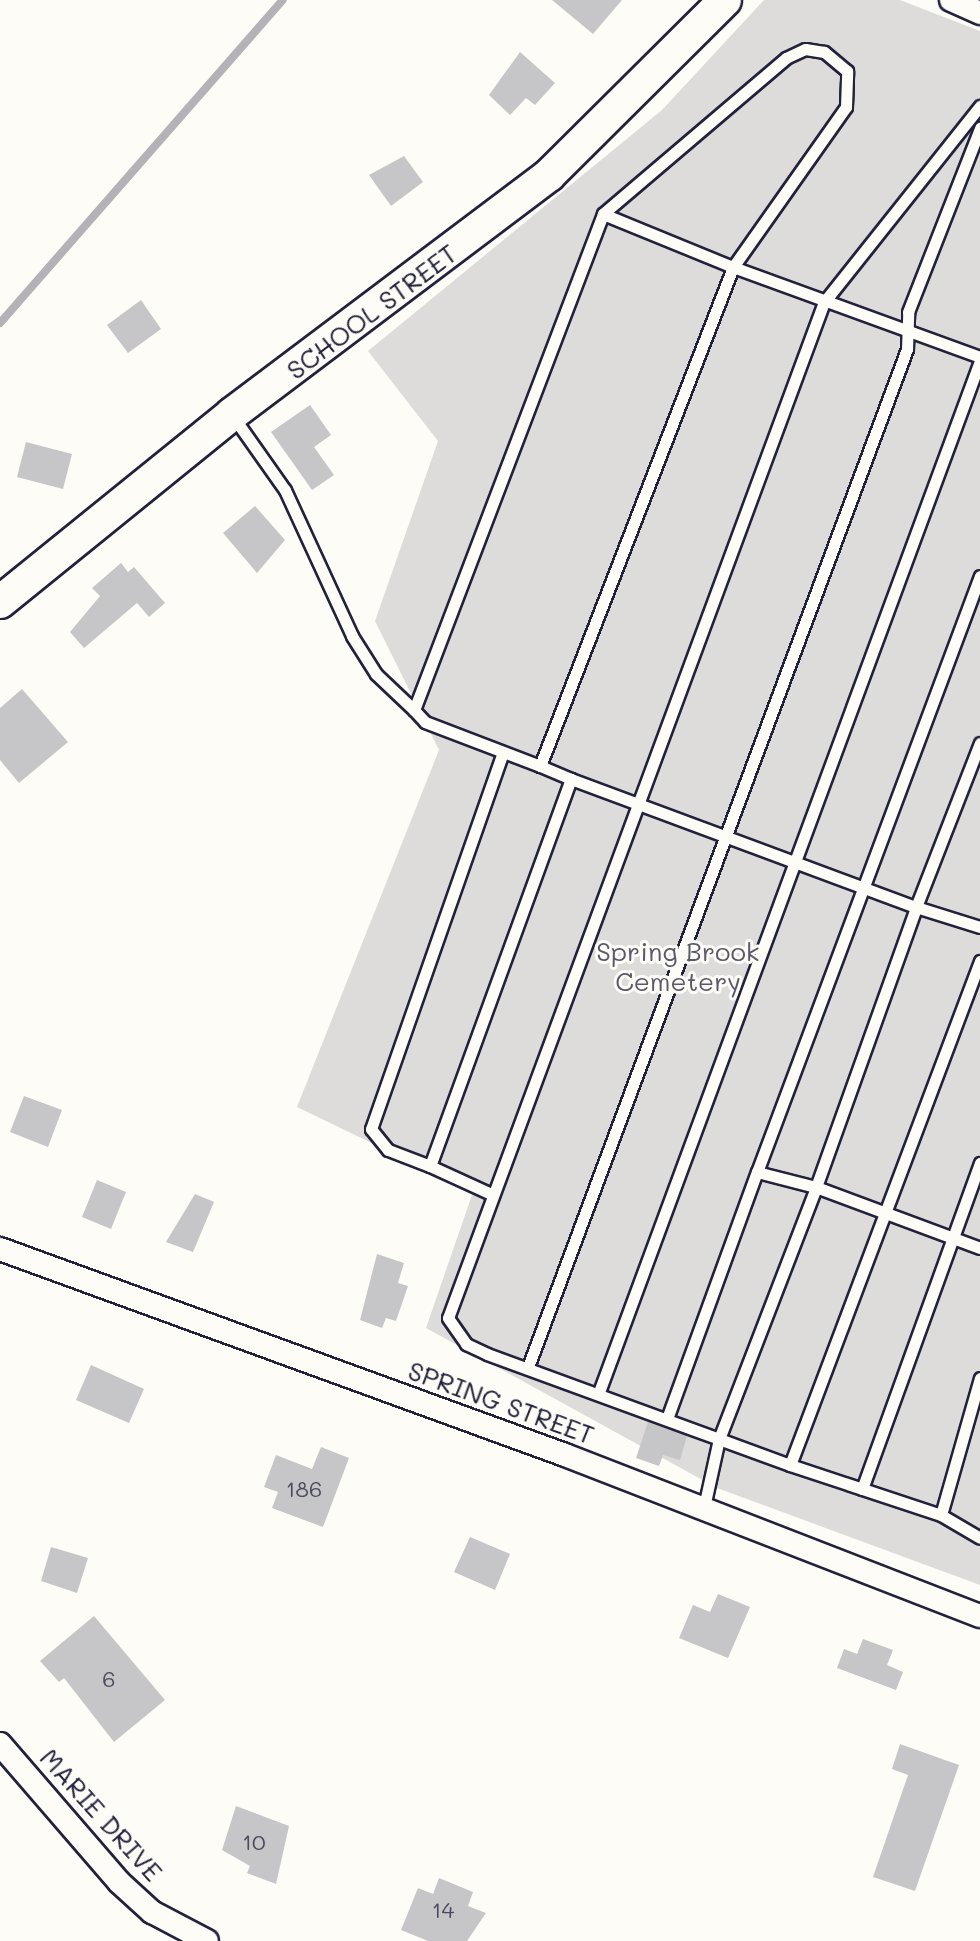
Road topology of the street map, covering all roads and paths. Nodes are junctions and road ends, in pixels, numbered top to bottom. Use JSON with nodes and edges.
{"nodes":[{"id":1,"x":725,"y":0,"type":"edge"},
{"id":2,"x":951,"y":0,"type":"edge"},
{"id":3,"x":980,"y":13,"type":"edge"},
{"id":4,"x":980,"y":106,"type":"edge"},
{"id":5,"x":980,"y":128,"type":"edge"},
{"id":6,"x":603,"y":214,"type":"junction"},
{"id":7,"x":733,"y":267,"type":"junction"},
{"id":8,"x":824,"y":302,"type":"junction"},
{"id":9,"x":906,"y":334,"type":"junction"},
{"id":10,"x":979,"y":360,"type":"edge"},
{"id":11,"x":232,"y":414,"type":"junction"},
{"id":12,"x":980,"y":576,"type":"edge"},
{"id":13,"x":0,"y":602,"type":"edge"},
{"id":14,"x":414,"y":710,"type":"junction"},
{"id":15,"x":980,"y":743,"type":"edge"},
{"id":16,"x":502,"y":754,"type":"junction"},
{"id":17,"x":540,"y":766,"type":"junction"},
{"id":18,"x":571,"y":779,"type":"junction"},
{"id":19,"x":636,"y":805,"type":"junction"},
{"id":20,"x":725,"y":837,"type":"junction"},
{"id":21,"x":794,"y":861,"type":"junction"},
{"id":22,"x":865,"y":887,"type":"junction"},
{"id":23,"x":916,"y":907,"type":"junction"},
{"id":24,"x":980,"y":927,"type":"edge"},
{"id":25,"x":980,"y":961,"type":"edge"},
{"id":26,"x":980,"y":1163,"type":"edge"},
{"id":27,"x":430,"y":1166,"type":"junction"},
{"id":28,"x":757,"y":1172,"type":"junction"},
{"id":29,"x":816,"y":1187,"type":"junction"},
{"id":30,"x":489,"y":1193,"type":"junction"},
{"id":31,"x":885,"y":1213,"type":"junction"},
{"id":32,"x":952,"y":1237,"type":"junction"},
{"id":33,"x":980,"y":1248,"type":"edge"},
{"id":34,"x":0,"y":1249,"type":"edge"},
{"id":35,"x":528,"y":1367,"type":"junction"},
{"id":36,"x":980,"y":1378,"type":"edge"},
{"id":37,"x":599,"y":1392,"type":"junction"},
{"id":38,"x":668,"y":1416,"type":"junction"},
{"id":39,"x":719,"y":1439,"type":"junction"},
{"id":40,"x":790,"y":1465,"type":"junction"},
{"id":41,"x":862,"y":1489,"type":"junction"},
{"id":42,"x":704,"y":1507,"type":"junction"},
{"id":43,"x":941,"y":1515,"type":"junction"},
{"id":44,"x":980,"y":1538,"type":"edge"},
{"id":45,"x":980,"y":1616,"type":"edge"},
{"id":46,"x":0,"y":1744,"type":"edge"},
{"id":47,"x":207,"y":1941,"type":"edge"}],
"edges":[{"from":1,"to":11,"type":"main road","name":"SCHOOL STREET"},
{"from":2,"to":3,"type":"street"},
{"from":4,"to":8,"type":"lane"},
{"from":5,"to":9,"type":"lane"},
{"from":6,"to":7,"type":"lane"},
{"from":6,"to":7,"type":"lane"},
{"from":6,"to":14,"type":"lane"},
{"from":7,"to":8,"type":"lane"},
{"from":7,"to":17,"type":"lane"},
{"from":8,"to":9,"type":"lane"},
{"from":8,"to":19,"type":"lane"},
{"from":9,"to":10,"type":"lane"},
{"from":9,"to":20,"type":"lane"},
{"from":10,"to":21,"type":"lane"},
{"from":11,"to":13,"type":"main road","name":"SCHOOL STREET"},
{"from":11,"to":14,"type":"lane"},
{"from":12,"to":22,"type":"lane"},
{"from":14,"to":16,"type":"lane"},
{"from":15,"to":23,"type":"lane"},
{"from":16,"to":17,"type":"lane"},
{"from":16,"to":27,"type":"lane"},
{"from":17,"to":18,"type":"lane"},
{"from":18,"to":19,"type":"lane"},
{"from":18,"to":27,"type":"lane"},
{"from":19,"to":20,"type":"lane"},
{"from":19,"to":30,"type":"lane"},
{"from":20,"to":21,"type":"lane"},
{"from":20,"to":35,"type":"lane"},
{"from":21,"to":22,"type":"lane"},
{"from":21,"to":37,"type":"lane"},
{"from":22,"to":23,"type":"lane"},
{"from":22,"to":28,"type":"lane"},
{"from":23,"to":24,"type":"lane"},
{"from":23,"to":29,"type":"lane"},
{"from":25,"to":31,"type":"lane"},
{"from":26,"to":32,"type":"lane"},
{"from":27,"to":30,"type":"lane"},
{"from":28,"to":29,"type":"lane"},
{"from":28,"to":38,"type":"lane"},
{"from":29,"to":31,"type":"lane"},
{"from":29,"to":39,"type":"lane"},
{"from":30,"to":35,"type":"lane"},
{"from":31,"to":32,"type":"lane"},
{"from":31,"to":40,"type":"lane"},
{"from":32,"to":33,"type":"lane"},
{"from":32,"to":41,"type":"lane"},
{"from":34,"to":42,"type":"street","name":"SPRING STREET"},
{"from":35,"to":37,"type":"lane"},
{"from":36,"to":43,"type":"lane"},
{"from":37,"to":38,"type":"lane"},
{"from":38,"to":39,"type":"lane"},
{"from":39,"to":40,"type":"lane"},
{"from":39,"to":42,"type":"lane"},
{"from":40,"to":41,"type":"lane"},
{"from":41,"to":43,"type":"lane"},
{"from":42,"to":45,"type":"street","name":"SPRING STREET"},
{"from":43,"to":44,"type":"lane"},
{"from":46,"to":47,"type":"street","name":"MARIE DRIVE"}]}
